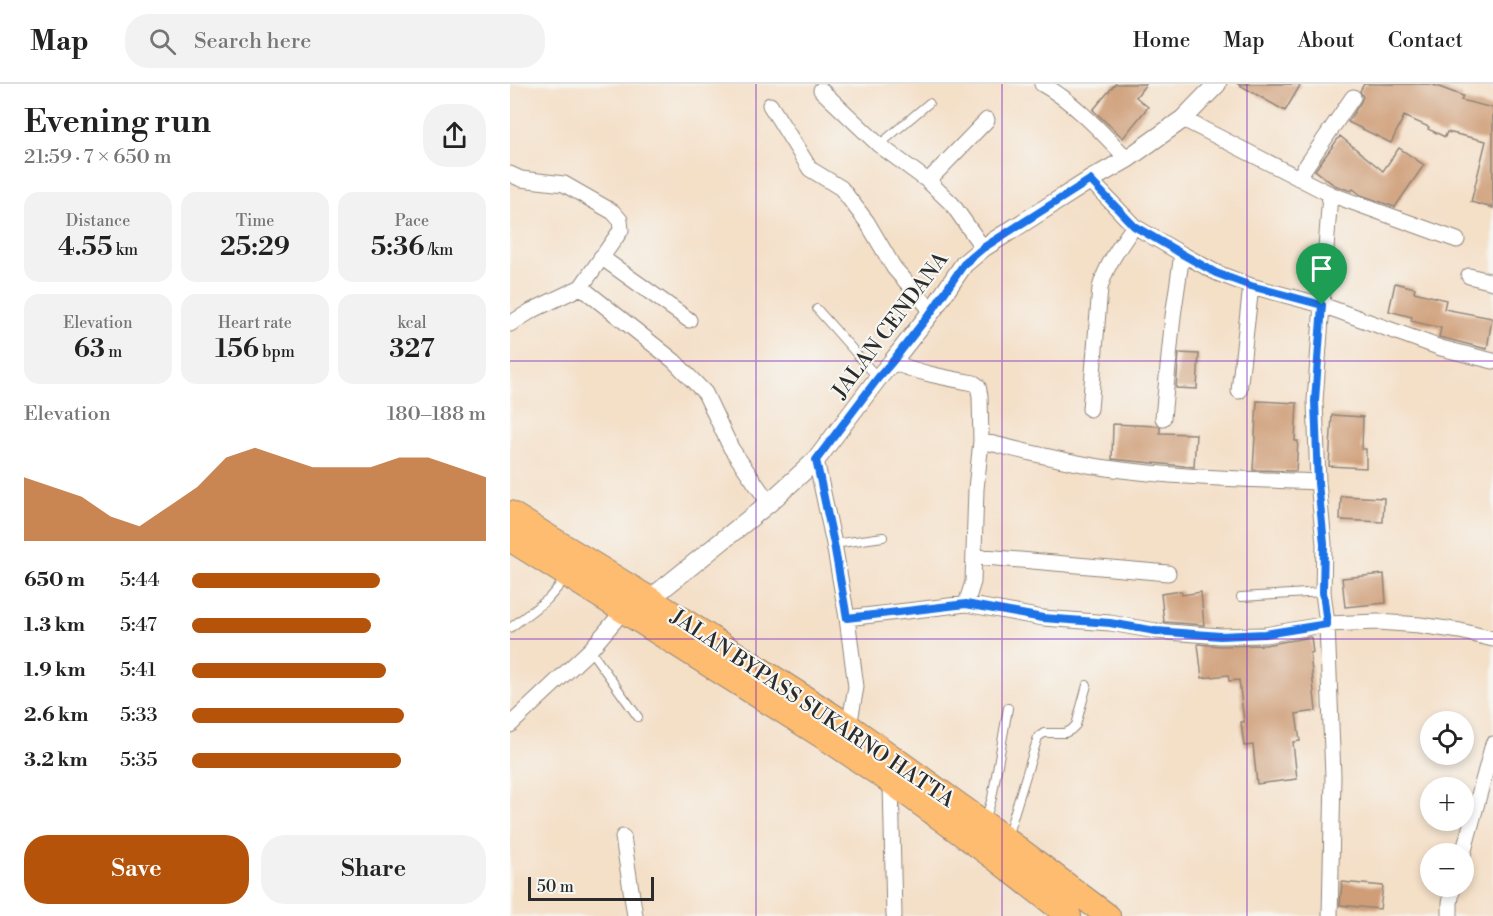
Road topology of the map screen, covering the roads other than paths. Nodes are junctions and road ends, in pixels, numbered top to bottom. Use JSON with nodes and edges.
{"nodes":[{"id":1,"x":1042,"y":84,"type":"edge"},
{"id":2,"x":1217,"y":84,"type":"edge"},
{"id":3,"x":821,"y":90,"type":"dead end"},
{"id":4,"x":1353,"y":97,"type":"dead end"},
{"id":5,"x":928,"y":103,"type":"dead end"},
{"id":6,"x":770,"y":105,"type":"dead end"},
{"id":7,"x":1184,"y":118,"type":"junction"},
{"id":8,"x":987,"y":120,"type":"dead end"},
{"id":9,"x":879,"y":145,"type":"junction"},
{"id":10,"x":1127,"y":159,"type":"junction"},
{"id":11,"x":510,"y":174,"type":"edge"},
{"id":12,"x":1298,"y":178,"type":"junction"},
{"id":13,"x":1090,"y":180,"type":"junction"},
{"id":14,"x":928,"y":181,"type":"junction"},
{"id":15,"x":1330,"y":194,"type":"junction"},
{"id":16,"x":1134,"y":226,"type":"junction"},
{"id":17,"x":1457,"y":240,"type":"dead end"},
{"id":18,"x":983,"y":248,"type":"junction"},
{"id":19,"x":1182,"y":254,"type":"junction"},
{"id":20,"x":601,"y":257,"type":"junction"},
{"id":21,"x":1469,"y":276,"type":"dead end"},
{"id":22,"x":1493,"y":282,"type":"edge"},
{"id":23,"x":1251,"y":286,"type":"junction"},
{"id":24,"x":581,"y":287,"type":"junction"},
{"id":25,"x":1322,"y":305,"type":"junction"},
{"id":26,"x":817,"y":309,"type":"dead end"},
{"id":27,"x":932,"y":311,"type":"junction"},
{"id":28,"x":689,"y":320,"type":"dead end"},
{"id":29,"x":510,"y":324,"type":"edge"},
{"id":30,"x":1493,"y":361,"type":"edge"},
{"id":31,"x":892,"y":362,"type":"junction"},
{"id":32,"x":878,"y":378,"type":"junction"},
{"id":33,"x":1239,"y":391,"type":"dead end"},
{"id":34,"x":1090,"y":409,"type":"dead end"},
{"id":35,"x":1163,"y":418,"type":"dead end"},
{"id":36,"x":981,"y":441,"type":"junction"},
{"id":37,"x":816,"y":460,"type":"junction"},
{"id":38,"x":1318,"y":483,"type":"junction"},
{"id":39,"x":769,"y":503,"type":"junction"},
{"id":40,"x":510,"y":513,"type":"edge"},
{"id":41,"x":883,"y":537,"type":"dead end"},
{"id":42,"x":510,"y":539,"type":"edge"},
{"id":43,"x":834,"y":544,"type":"junction"},
{"id":44,"x":974,"y":556,"type":"junction"},
{"id":45,"x":1168,"y":573,"type":"dead end"},
{"id":46,"x":568,"y":575,"type":"junction"},
{"id":47,"x":1323,"y":592,"type":"junction"},
{"id":48,"x":1241,"y":597,"type":"dead end"},
{"id":49,"x":650,"y":599,"type":"junction"},
{"id":50,"x":966,"y":604,"type":"junction"},
{"id":51,"x":624,"y":610,"type":"junction"},
{"id":52,"x":847,"y":618,"type":"junction"},
{"id":53,"x":1327,"y":624,"type":"junction"},
{"id":54,"x":510,"y":628,"type":"edge"},
{"id":55,"x":1493,"y":639,"type":"edge"},
{"id":56,"x":590,"y":650,"type":"junction"},
{"id":57,"x":1087,"y":685,"type":"dead end"},
{"id":58,"x":1008,"y":708,"type":"dead end"},
{"id":59,"x":638,"y":717,"type":"dead end"},
{"id":60,"x":510,"y":725,"type":"edge"},
{"id":61,"x":849,"y":726,"type":"junction"},
{"id":62,"x":1493,"y":744,"type":"edge"},
{"id":63,"x":1488,"y":778,"type":"edge"},
{"id":64,"x":891,"y":782,"type":"junction"},
{"id":65,"x":984,"y":823,"type":"junction"},
{"id":66,"x":623,"y":837,"type":"dead end"},
{"id":67,"x":1467,"y":843,"type":"edge"},
{"id":68,"x":1001,"y":849,"type":"junction"},
{"id":69,"x":1451,"y":897,"type":"edge"},
{"id":70,"x":635,"y":916,"type":"edge"},
{"id":71,"x":894,"y":916,"type":"edge"},
{"id":72,"x":1069,"y":916,"type":"edge"},
{"id":73,"x":1108,"y":916,"type":"edge"},
{"id":74,"x":1330,"y":916,"type":"edge"},
{"id":75,"x":1450,"y":916,"type":"edge"}],
"edges":[{"from":1,"to":10,"type":"street"},
{"from":2,"to":7,"type":"street","name":"JALAN CENDANA"},
{"from":3,"to":9,"type":"street"},
{"from":4,"to":12,"type":"street"},
{"from":5,"to":9,"type":"lane"},
{"from":6,"to":27,"type":"street"},
{"from":7,"to":10,"type":"street","name":"JALAN CENDANA"},
{"from":7,"to":12,"type":"street"},
{"from":8,"to":14,"type":"street"},
{"from":9,"to":14,"type":"street"},
{"from":10,"to":13,"type":"street","name":"JALAN CENDANA"},
{"from":11,"to":20,"type":"street"},
{"from":12,"to":15,"type":"street"},
{"from":13,"to":16,"type":"street"},
{"from":13,"to":18,"type":"street","name":"JALAN CENDANA"},
{"from":14,"to":18,"type":"street"},
{"from":15,"to":17,"type":"street"},
{"from":15,"to":25,"type":"street"},
{"from":16,"to":19,"type":"street"},
{"from":16,"to":34,"type":"street"},
{"from":18,"to":27,"type":"street","name":"JALAN CENDANA"},
{"from":19,"to":23,"type":"street"},
{"from":19,"to":35,"type":"street"},
{"from":20,"to":24,"type":"street"},
{"from":20,"to":28,"type":"street"},
{"from":21,"to":22,"type":"street"},
{"from":23,"to":25,"type":"street"},
{"from":23,"to":33,"type":"street"},
{"from":24,"to":29,"type":"street"},
{"from":24,"to":39,"type":"street"},
{"from":25,"to":30,"type":"street"},
{"from":25,"to":38,"type":"street"},
{"from":26,"to":32,"type":"lane"},
{"from":27,"to":31,"type":"street","name":"JALAN CENDANA"},
{"from":31,"to":32,"type":"street","name":"JALAN CENDANA"},
{"from":31,"to":36,"type":"street"},
{"from":32,"to":37,"type":"street","name":"JALAN CENDANA"},
{"from":36,"to":38,"type":"street"},
{"from":36,"to":44,"type":"street"},
{"from":37,"to":39,"type":"street","name":"JALAN CENDANA"},
{"from":37,"to":43,"type":"street"},
{"from":38,"to":47,"type":"street"},
{"from":39,"to":49,"type":"street","name":"JALAN CENDANA"},
{"from":40,"to":49,"type":"highway","name":"JALAN BYPASS SUKARNO HATTA"},
{"from":41,"to":43,"type":"lane"},
{"from":42,"to":46,"type":"highway","name":"JALAN BYPASS SUKARNO HATTA"},
{"from":43,"to":52,"type":"street"},
{"from":44,"to":45,"type":"street"},
{"from":44,"to":50,"type":"street"},
{"from":46,"to":51,"type":"highway","name":"JALAN BYPASS SUKARNO HATTA"},
{"from":46,"to":54,"type":"lane"},
{"from":47,"to":48,"type":"lane"},
{"from":47,"to":53,"type":"street"},
{"from":49,"to":61,"type":"highway","name":"JALAN BYPASS SUKARNO HATTA"},
{"from":50,"to":52,"type":"street"},
{"from":50,"to":53,"type":"street"},
{"from":51,"to":56,"type":"street"},
{"from":51,"to":64,"type":"highway","name":"JALAN BYPASS SUKARNO HATTA"},
{"from":52,"to":61,"type":"street"},
{"from":53,"to":55,"type":"street"},
{"from":53,"to":74,"type":"street"},
{"from":56,"to":59,"type":"lane"},
{"from":56,"to":60,"type":"street"},
{"from":57,"to":68,"type":"lane"},
{"from":58,"to":65,"type":"lane"},
{"from":61,"to":65,"type":"highway","name":"JALAN BYPASS SUKARNO HATTA"},
{"from":62,"to":63,"type":"street"},
{"from":63,"to":67,"type":"street"},
{"from":64,"to":68,"type":"highway","name":"JALAN BYPASS SUKARNO HATTA"},
{"from":64,"to":71,"type":"street"},
{"from":65,"to":68,"type":"highway","name":"JALAN BYPASS SUKARNO HATTA"},
{"from":66,"to":70,"type":"street"},
{"from":68,"to":72,"type":"highway","name":"JALAN BYPASS SUKARNO HATTA"},
{"from":68,"to":73,"type":"highway","name":"JALAN BYPASS SUKARNO HATTA"},
{"from":69,"to":75,"type":"street"}]}
